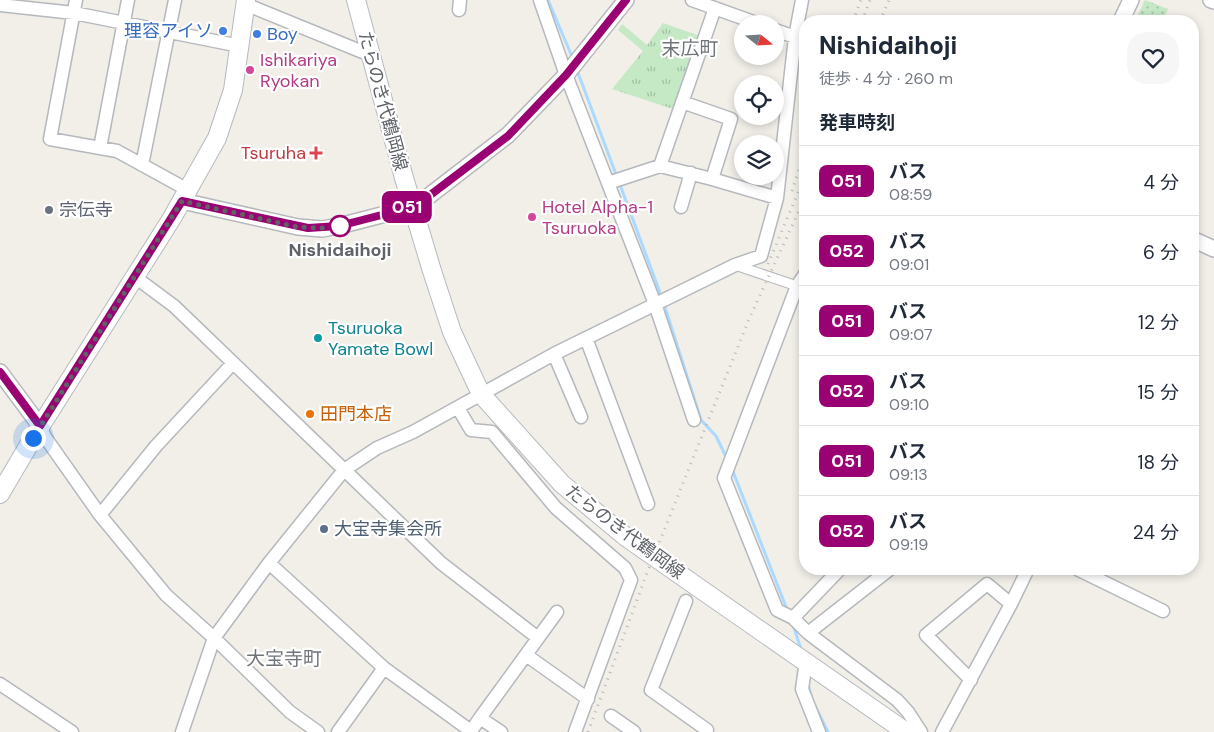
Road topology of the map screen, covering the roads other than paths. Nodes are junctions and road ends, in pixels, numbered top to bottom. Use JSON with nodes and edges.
{"nodes":[{"id":1,"x":128,"y":0,"type":"edge"},
{"id":2,"x":175,"y":0,"type":"edge"},
{"id":3,"x":356,"y":0,"type":"edge"},
{"id":4,"x":540,"y":0,"type":"edge"},
{"id":5,"x":626,"y":0,"type":"edge"},
{"id":6,"x":692,"y":0,"type":"edge"},
{"id":7,"x":802,"y":0,"type":"edge"},
{"id":8,"x":1131,"y":0,"type":"edge"},
{"id":9,"x":245,"y":2,"type":"edge"},
{"id":10,"x":0,"y":5,"type":"edge"},
{"id":11,"x":75,"y":6,"type":"edge"},
{"id":12,"x":715,"y":8,"type":"junction"},
{"id":13,"x":734,"y":15,"type":"edge"},
{"id":14,"x":799,"y":15,"type":"edge"},
{"id":15,"x":1124,"y":15,"type":"edge"},
{"id":16,"x":799,"y":16,"type":"edge"},
{"id":17,"x":124,"y":22,"type":"junction"},
{"id":18,"x":169,"y":32,"type":"junction"},
{"id":19,"x":784,"y":33,"type":"edge"},
{"id":20,"x":795,"y":37,"type":"junction"},
{"id":21,"x":240,"y":46,"type":"junction"},
{"id":22,"x":370,"y":55,"type":"junction"},
{"id":23,"x":566,"y":75,"type":"junction"},
{"id":24,"x":682,"y":102,"type":"junction"},
{"id":25,"x":100,"y":148,"type":"junction"},
{"id":26,"x":142,"y":165,"type":"junction"},
{"id":27,"x":660,"y":166,"type":"junction"},
{"id":28,"x":691,"y":173,"type":"junction"},
{"id":29,"x":712,"y":179,"type":"junction"},
{"id":30,"x":608,"y":183,"type":"junction"},
{"id":31,"x":185,"y":195,"type":"junction"},
{"id":32,"x":777,"y":198,"type":"junction"},
{"id":33,"x":412,"y":205,"type":"junction"},
{"id":34,"x":681,"y":207,"type":"dead end"},
{"id":35,"x":1199,"y":242,"type":"edge"},
{"id":36,"x":1214,"y":249,"type":"edge"},
{"id":37,"x":735,"y":265,"type":"junction"},
{"id":38,"x":135,"y":277,"type":"junction"},
{"id":39,"x":799,"y":283,"type":"edge"},
{"id":40,"x":799,"y":289,"type":"edge"},
{"id":41,"x":655,"y":304,"type":"junction"},
{"id":42,"x":586,"y":338,"type":"junction"},
{"id":43,"x":554,"y":354,"type":"junction"},
{"id":44,"x":233,"y":363,"type":"junction"},
{"id":45,"x":0,"y":372,"type":"edge"},
{"id":46,"x":481,"y":394,"type":"junction"},
{"id":47,"x":458,"y":408,"type":"junction"},
{"id":48,"x":581,"y":417,"type":"dead end"},
{"id":49,"x":694,"y":420,"type":"dead end"},
{"id":50,"x":40,"y":426,"type":"junction"},
{"id":51,"x":344,"y":470,"type":"junction"},
{"id":52,"x":0,"y":494,"type":"edge"},
{"id":53,"x":648,"y":504,"type":"dead end"},
{"id":54,"x":100,"y":515,"type":"junction"},
{"id":55,"x":269,"y":563,"type":"junction"},
{"id":56,"x":834,"y":575,"type":"edge"},
{"id":57,"x":882,"y":575,"type":"edge"},
{"id":58,"x":1025,"y":575,"type":"edge"},
{"id":59,"x":1088,"y":575,"type":"edge"},
{"id":60,"x":686,"y":601,"type":"dead end"},
{"id":61,"x":1011,"y":604,"type":"junction"},
{"id":62,"x":1163,"y":611,"type":"dead end"},
{"id":63,"x":557,"y":612,"type":"dead end"},
{"id":64,"x":793,"y":618,"type":"junction"},
{"id":65,"x":808,"y":633,"type":"junction"},
{"id":66,"x":214,"y":638,"type":"junction"},
{"id":67,"x":538,"y":638,"type":"junction"},
{"id":68,"x":526,"y":655,"type":"junction"},
{"id":69,"x":806,"y":661,"type":"junction"},
{"id":70,"x":384,"y":668,"type":"junction"},
{"id":71,"x":971,"y":680,"type":"junction"},
{"id":72,"x":0,"y":684,"type":"edge"},
{"id":73,"x":588,"y":699,"type":"junction"},
{"id":74,"x":612,"y":716,"type":"dead end"},
{"id":75,"x":480,"y":718,"type":"junction"},
{"id":76,"x":184,"y":731,"type":"edge"},
{"id":77,"x":708,"y":731,"type":"edge"},
{"id":78,"x":72,"y":732,"type":"edge"},
{"id":79,"x":318,"y":732,"type":"edge"},
{"id":80,"x":338,"y":732,"type":"edge"},
{"id":81,"x":471,"y":732,"type":"edge"},
{"id":82,"x":501,"y":732,"type":"edge"},
{"id":83,"x":575,"y":732,"type":"edge"},
{"id":84,"x":634,"y":732,"type":"edge"},
{"id":85,"x":818,"y":732,"type":"edge"},
{"id":86,"x":906,"y":732,"type":"edge"},
{"id":87,"x":921,"y":732,"type":"edge"},
{"id":88,"x":942,"y":732,"type":"edge"}],
"edges":[{"from":1,"to":17,"type":"street"},
{"from":2,"to":18,"type":"street"},
{"from":3,"to":22,"type":"main road","name":"たらのき代鶴岡線"},
{"from":4,"to":23,"type":"street"},
{"from":5,"to":23,"type":"street"},
{"from":6,"to":12,"type":"street"},
{"from":7,"to":14,"type":"street"},
{"from":8,"to":15,"type":"street"},
{"from":9,"to":21,"type":"main road"},
{"from":9,"to":22,"type":"street"},
{"from":10,"to":11,"type":"street"},
{"from":11,"to":17,"type":"street"},
{"from":11,"to":25,"type":"street"},
{"from":12,"to":13,"type":"street"},
{"from":12,"to":24,"type":"street"},
{"from":16,"to":20,"type":"street"},
{"from":17,"to":18,"type":"street"},
{"from":17,"to":25,"type":"street"},
{"from":18,"to":21,"type":"street"},
{"from":18,"to":26,"type":"street"},
{"from":19,"to":20,"type":"street"},
{"from":20,"to":32,"type":"street"},
{"from":21,"to":31,"type":"main road"},
{"from":22,"to":33,"type":"main road","name":"たらのき代鶴岡線"},
{"from":23,"to":30,"type":"street"},
{"from":23,"to":33,"type":"street"},
{"from":24,"to":27,"type":"street"},
{"from":24,"to":29,"type":"street"},
{"from":25,"to":26,"type":"street"},
{"from":26,"to":31,"type":"street"},
{"from":27,"to":28,"type":"street"},
{"from":27,"to":30,"type":"street"},
{"from":28,"to":29,"type":"street"},
{"from":28,"to":34,"type":"street"},
{"from":29,"to":32,"type":"street"},
{"from":30,"to":41,"type":"street"},
{"from":31,"to":33,"type":"street"},
{"from":31,"to":38,"type":"main road"},
{"from":32,"to":37,"type":"street"},
{"from":33,"to":46,"type":"main road","name":"たらのき代鶴岡線"},
{"from":35,"to":36,"type":"street"},
{"from":37,"to":39,"type":"street"},
{"from":37,"to":41,"type":"street"},
{"from":38,"to":44,"type":"street"},
{"from":38,"to":50,"type":"main road"},
{"from":40,"to":64,"type":"street"},
{"from":41,"to":42,"type":"street"},
{"from":41,"to":49,"type":"street"},
{"from":42,"to":43,"type":"street"},
{"from":42,"to":53,"type":"street"},
{"from":43,"to":46,"type":"street"},
{"from":43,"to":48,"type":"street"},
{"from":44,"to":51,"type":"street"},
{"from":44,"to":54,"type":"street"},
{"from":45,"to":50,"type":"street"},
{"from":46,"to":47,"type":"street"},
{"from":46,"to":69,"type":"main road","name":"たらのき代鶴岡線","bridge":true},
{"from":47,"to":51,"type":"street"},
{"from":47,"to":73,"type":"street"},
{"from":50,"to":52,"type":"main road"},
{"from":50,"to":54,"type":"street"},
{"from":51,"to":55,"type":"street"},
{"from":51,"to":67,"type":"street"},
{"from":54,"to":66,"type":"street"},
{"from":55,"to":66,"type":"street"},
{"from":55,"to":70,"type":"street"},
{"from":56,"to":64,"type":"street"},
{"from":57,"to":65,"type":"street"},
{"from":58,"to":61,"type":"street"},
{"from":59,"to":62,"type":"street"},
{"from":60,"to":77,"type":"street"},
{"from":61,"to":71,"type":"street"},
{"from":61,"to":71,"type":"street"},
{"from":63,"to":67,"type":"street"},
{"from":64,"to":65,"type":"street"},
{"from":65,"to":87,"type":"street"},
{"from":66,"to":76,"type":"street"},
{"from":66,"to":79,"type":"street"},
{"from":67,"to":68,"type":"street"},
{"from":68,"to":73,"type":"street"},
{"from":68,"to":75,"type":"street"},
{"from":69,"to":85,"type":"street"},
{"from":69,"to":86,"type":"main road","name":"たらのき代鶴岡線"},
{"from":70,"to":80,"type":"street"},
{"from":70,"to":81,"type":"street"},
{"from":71,"to":88,"type":"street"},
{"from":72,"to":78,"type":"street"},
{"from":73,"to":83,"type":"street"},
{"from":74,"to":84,"type":"street"},
{"from":75,"to":81,"type":"street"},
{"from":75,"to":82,"type":"street"}]}
